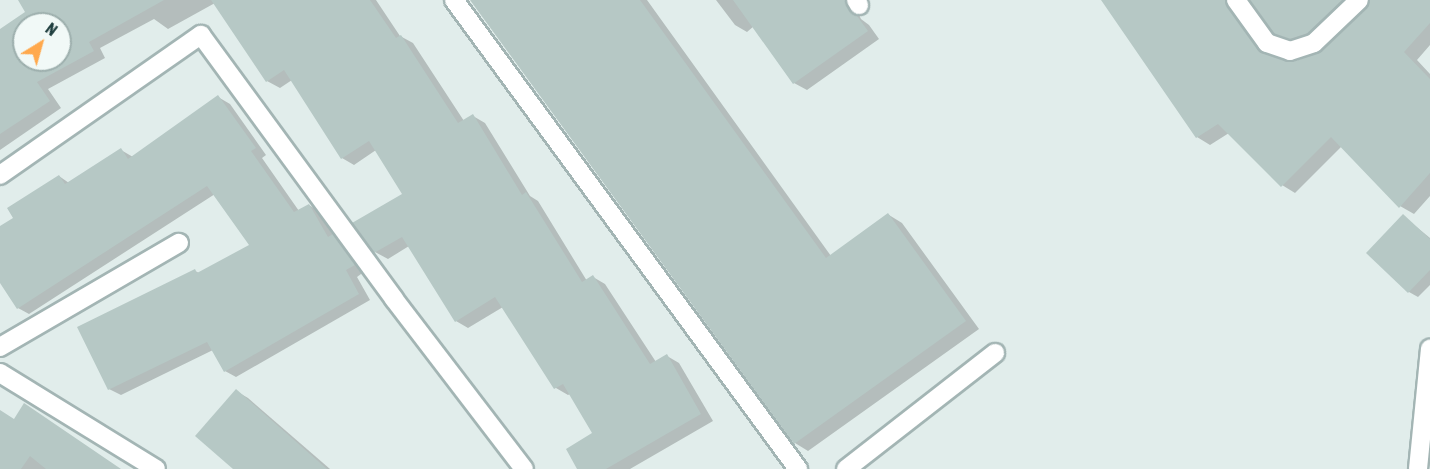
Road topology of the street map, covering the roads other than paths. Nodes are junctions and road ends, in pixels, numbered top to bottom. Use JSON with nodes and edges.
{"nodes":[{"id":1,"x":454,"y":0,"type":"edge"},
{"id":2,"x":1236,"y":0,"type":"edge"},
{"id":3,"x":1359,"y":0,"type":"edge"},
{"id":4,"x":0,"y":175,"type":"edge"},
{"id":5,"x":179,"y":243,"type":"dead end"},
{"id":6,"x":0,"y":347,"type":"edge"},
{"id":7,"x":1430,"y":349,"type":"edge"},
{"id":8,"x":995,"y":353,"type":"dead end"},
{"id":9,"x":0,"y":373,"type":"edge"},
{"id":10,"x":156,"y":469,"type":"edge"},
{"id":11,"x":524,"y":469,"type":"edge"},
{"id":12,"x":798,"y":469,"type":"edge"},
{"id":13,"x":846,"y":469,"type":"edge"},
{"id":14,"x":1418,"y":469,"type":"edge"}],
"edges":[{"from":1,"to":12,"type":"street"},
{"from":2,"to":3,"type":"street"},
{"from":4,"to":11,"type":"street"},
{"from":5,"to":6,"type":"street"},
{"from":7,"to":14,"type":"street"},
{"from":8,"to":13,"type":"street"},
{"from":9,"to":10,"type":"street"}]}
